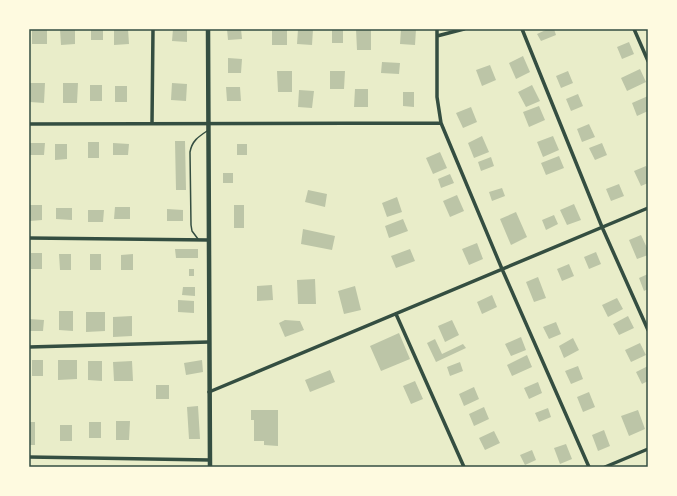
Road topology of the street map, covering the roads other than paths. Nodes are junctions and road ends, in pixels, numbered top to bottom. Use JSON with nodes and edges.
{"nodes":[{"id":1,"x":153,"y":29,"type":"edge"},
{"id":2,"x":208,"y":29,"type":"edge"},
{"id":3,"x":437,"y":29,"type":"edge"},
{"id":4,"x":464,"y":29,"type":"edge"},
{"id":5,"x":522,"y":29,"type":"edge"},
{"id":6,"x":634,"y":29,"type":"edge"},
{"id":7,"x":437,"y":36,"type":"junction"},
{"id":8,"x":648,"y":61,"type":"edge"},
{"id":9,"x":152,"y":123,"type":"junction"},
{"id":10,"x":209,"y":123,"type":"junction"},
{"id":11,"x":441,"y":123,"type":"junction"},
{"id":12,"x":29,"y":124,"type":"edge"},
{"id":13,"x":209,"y":130,"type":"junction"},
{"id":14,"x":648,"y":208,"type":"edge"},
{"id":15,"x":602,"y":227,"type":"junction"},
{"id":16,"x":29,"y":238,"type":"edge"},
{"id":17,"x":198,"y":240,"type":"junction"},
{"id":18,"x":209,"y":240,"type":"junction"},
{"id":19,"x":502,"y":269,"type":"junction"},
{"id":20,"x":396,"y":314,"type":"junction"},
{"id":21,"x":648,"y":330,"type":"edge"},
{"id":22,"x":209,"y":342,"type":"junction"},
{"id":23,"x":29,"y":347,"type":"edge"},
{"id":24,"x":209,"y":392,"type":"junction"},
{"id":25,"x":648,"y":449,"type":"edge"},
{"id":26,"x":29,"y":457,"type":"edge"},
{"id":27,"x":210,"y":460,"type":"junction"},
{"id":28,"x":210,"y":467,"type":"edge"},
{"id":29,"x":464,"y":467,"type":"edge"},
{"id":30,"x":589,"y":467,"type":"edge"},
{"id":31,"x":605,"y":467,"type":"edge"}],
"edges":[{"from":1,"to":9,"type":"street"},
{"from":2,"to":10,"type":"street"},
{"from":3,"to":7,"type":"street"},
{"from":4,"to":7,"type":"street"},
{"from":5,"to":15,"type":"street"},
{"from":6,"to":8,"type":"street"},
{"from":7,"to":11,"type":"street"},
{"from":9,"to":10,"type":"street"},
{"from":9,"to":12,"type":"street"},
{"from":10,"to":11,"type":"street"},
{"from":10,"to":13,"type":"street"},
{"from":11,"to":19,"type":"street"},
{"from":13,"to":17,"type":"lane"},
{"from":13,"to":18,"type":"street"},
{"from":14,"to":15,"type":"street"},
{"from":15,"to":19,"type":"street"},
{"from":15,"to":21,"type":"street"},
{"from":16,"to":17,"type":"street"},
{"from":17,"to":18,"type":"street"},
{"from":18,"to":22,"type":"street"},
{"from":19,"to":20,"type":"street"},
{"from":19,"to":30,"type":"street"},
{"from":20,"to":24,"type":"street"},
{"from":20,"to":29,"type":"street"},
{"from":22,"to":23,"type":"street"},
{"from":22,"to":24,"type":"street"},
{"from":24,"to":27,"type":"street"},
{"from":25,"to":31,"type":"street"},
{"from":26,"to":27,"type":"street"},
{"from":27,"to":28,"type":"street"}]}
